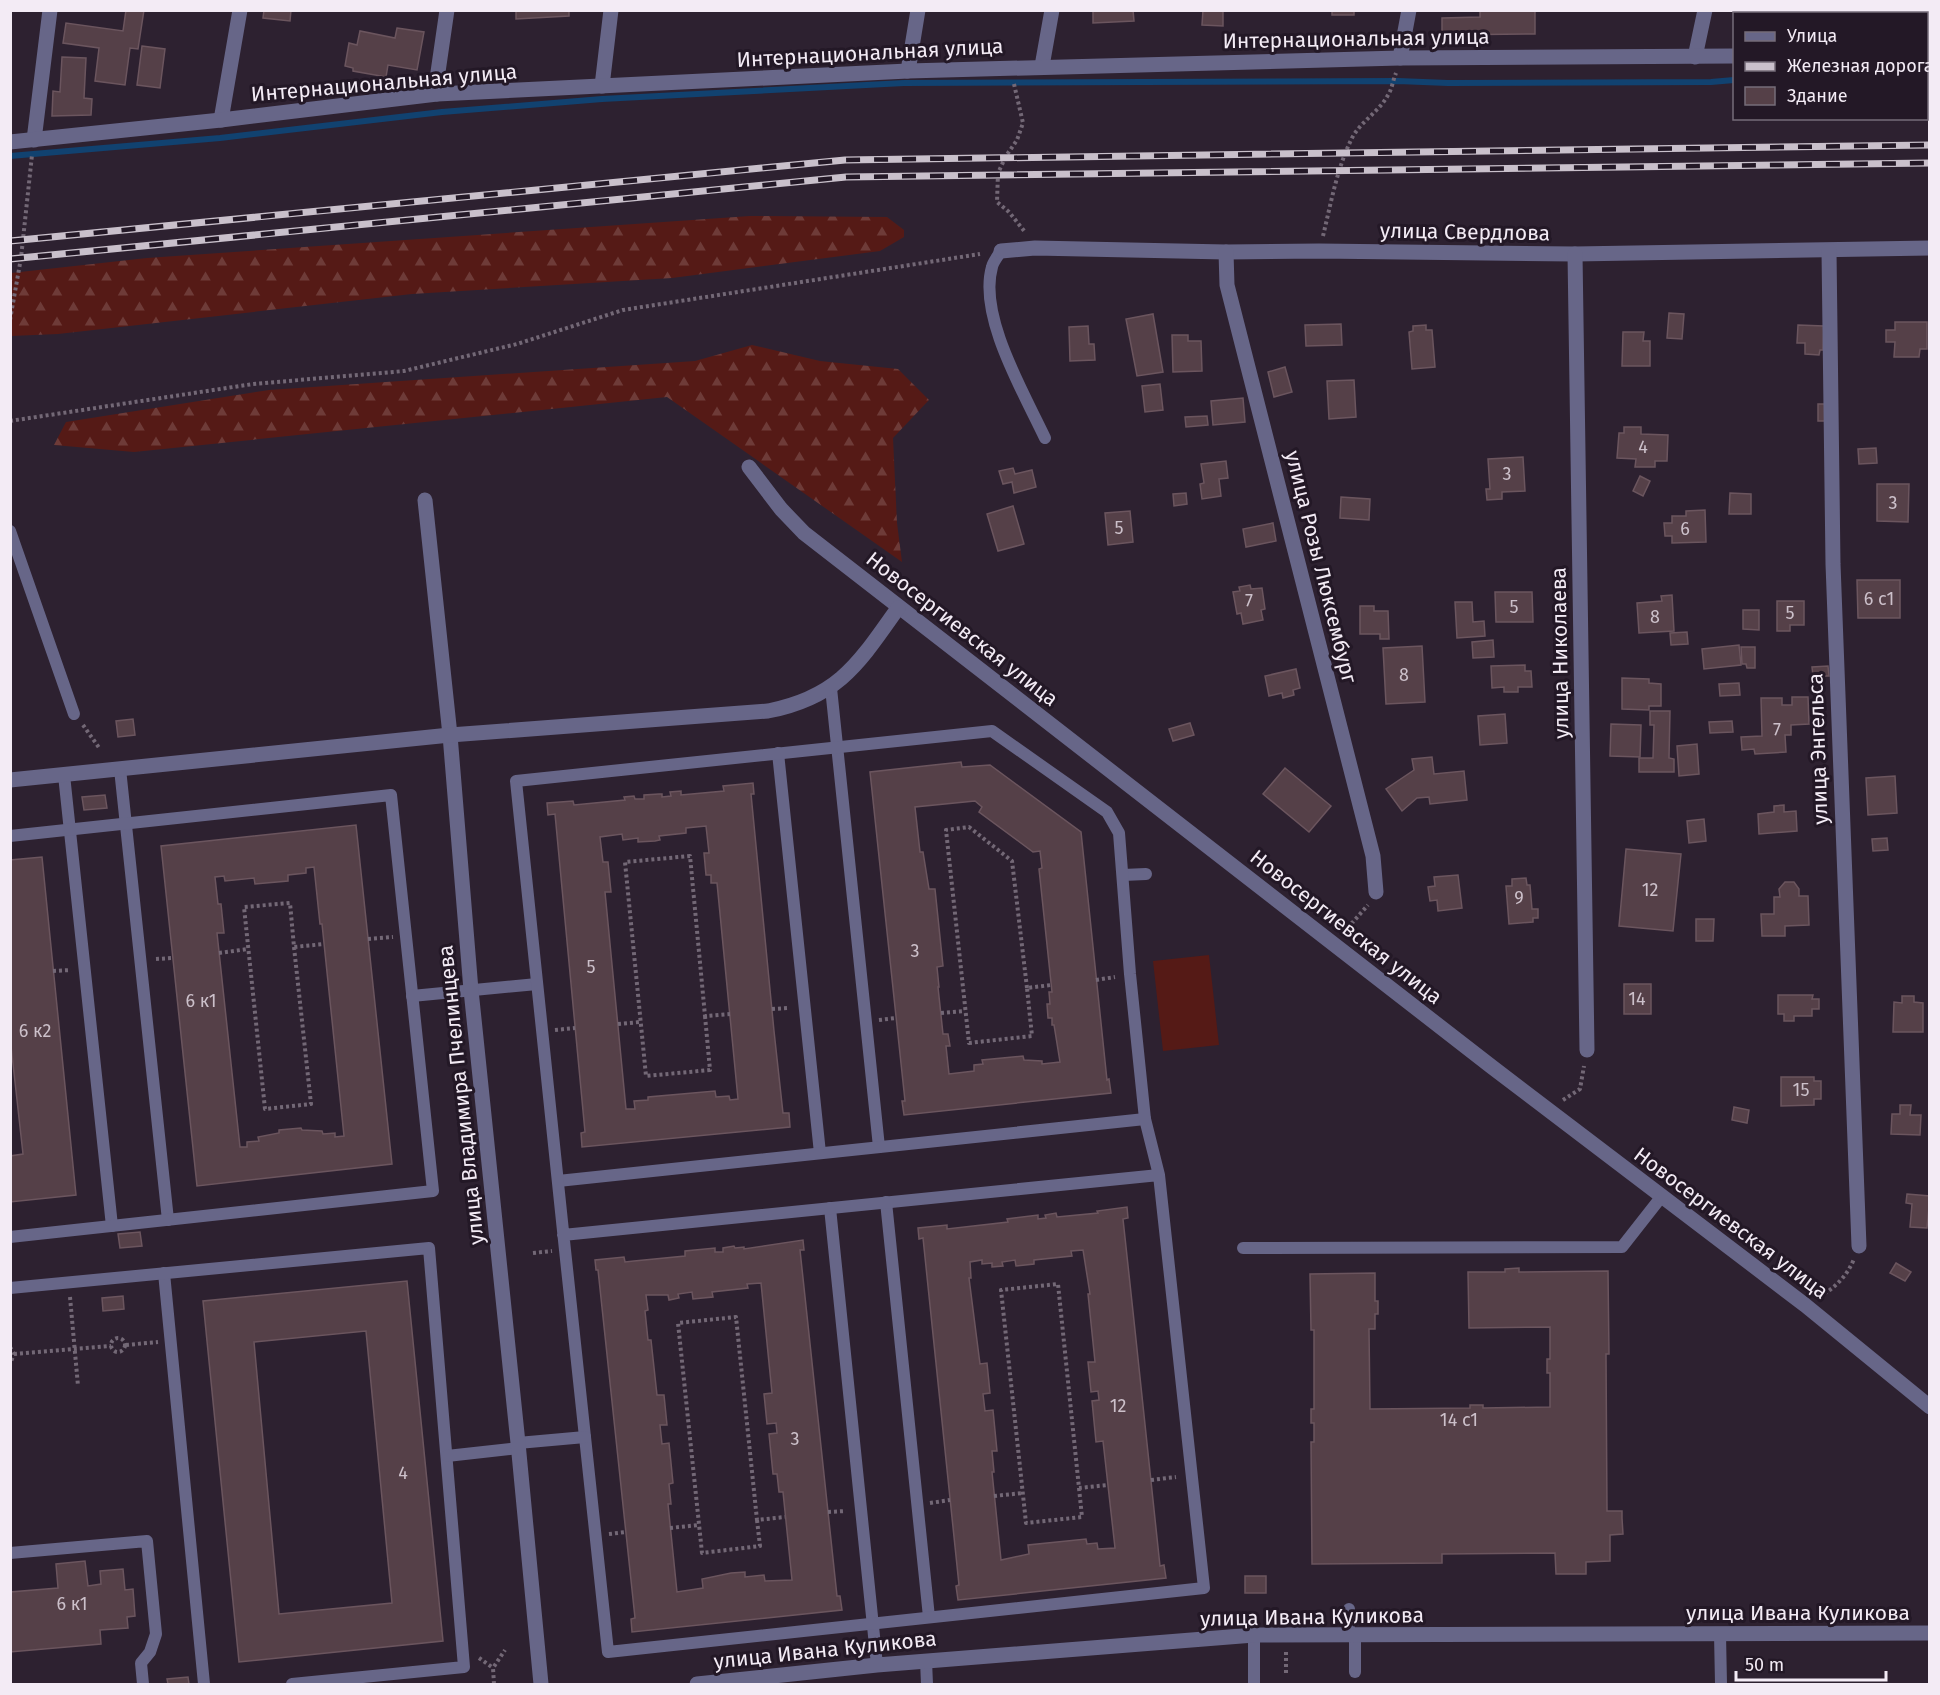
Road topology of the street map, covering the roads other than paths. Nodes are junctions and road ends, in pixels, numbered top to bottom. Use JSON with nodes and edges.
{"nodes":[{"id":1,"x":50,"y":10,"type":"edge"},
{"id":2,"x":240,"y":10,"type":"edge"},
{"id":3,"x":447,"y":10,"type":"edge"},
{"id":4,"x":611,"y":10,"type":"edge"},
{"id":5,"x":918,"y":10,"type":"edge"},
{"id":6,"x":1052,"y":10,"type":"edge"},
{"id":7,"x":1409,"y":10,"type":"edge"},
{"id":8,"x":1705,"y":10,"type":"edge"},
{"id":9,"x":1733,"y":56,"type":"edge"},
{"id":10,"x":1695,"y":57,"type":"junction"},
{"id":11,"x":1400,"y":58,"type":"junction"},
{"id":12,"x":1042,"y":66,"type":"junction"},
{"id":13,"x":908,"y":71,"type":"junction"},
{"id":14,"x":602,"y":86,"type":"junction"},
{"id":15,"x":436,"y":94,"type":"junction"},
{"id":16,"x":221,"y":120,"type":"junction"},
{"id":17,"x":34,"y":140,"type":"junction"},
{"id":18,"x":10,"y":142,"type":"edge"},
{"id":19,"x":1929,"y":248,"type":"edge"},
{"id":20,"x":1000,"y":251,"type":"joint"},
{"id":21,"x":1829,"y":251,"type":"junction"},
{"id":22,"x":1226,"y":252,"type":"junction"},
{"id":23,"x":1575,"y":254,"type":"junction"},
{"id":24,"x":1045,"y":438,"type":"dead end"},
{"id":25,"x":749,"y":467,"type":"dead end"},
{"id":26,"x":425,"y":500,"type":"dead end"},
{"id":27,"x":10,"y":531,"type":"edge"},
{"id":28,"x":898,"y":608,"type":"junction"},
{"id":29,"x":831,"y":688,"type":"junction"},
{"id":30,"x":74,"y":714,"type":"road end"},
{"id":31,"x":450,"y":735,"type":"junction"},
{"id":32,"x":837,"y":747,"type":"junction"},
{"id":33,"x":778,"y":753,"type":"junction"},
{"id":34,"x":120,"y":770,"type":"junction"},
{"id":35,"x":64,"y":775,"type":"junction"},
{"id":36,"x":10,"y":780,"type":"edge"},
{"id":37,"x":126,"y":824,"type":"junction"},
{"id":38,"x":70,"y":830,"type":"junction"},
{"id":39,"x":10,"y":836,"type":"edge"},
{"id":40,"x":1146,"y":874,"type":"dead end"},
{"id":41,"x":1123,"y":875,"type":"junction"},
{"id":42,"x":1376,"y":892,"type":"road end"},
{"id":43,"x":537,"y":984,"type":"junction"},
{"id":44,"x":471,"y":990,"type":"junction"},
{"id":45,"x":412,"y":996,"type":"junction"},
{"id":46,"x":1587,"y":1050,"type":"road end"},
{"id":47,"x":1145,"y":1119,"type":"junction"},
{"id":48,"x":879,"y":1147,"type":"junction"},
{"id":49,"x":820,"y":1153,"type":"junction"},
{"id":50,"x":1160,"y":1175,"type":"junction"},
{"id":51,"x":558,"y":1181,"type":"junction"},
{"id":52,"x":1662,"y":1196,"type":"junction"},
{"id":53,"x":886,"y":1202,"type":"junction"},
{"id":54,"x":830,"y":1208,"type":"junction"},
{"id":55,"x":168,"y":1220,"type":"junction"},
{"id":56,"x":112,"y":1226,"type":"junction"},
{"id":57,"x":563,"y":1235,"type":"junction"},
{"id":58,"x":10,"y":1237,"type":"edge"},
{"id":59,"x":1859,"y":1246,"type":"road end"},
{"id":60,"x":1244,"y":1248,"type":"dead end"},
{"id":61,"x":164,"y":1273,"type":"junction"},
{"id":62,"x":10,"y":1288,"type":"edge"},
{"id":63,"x":1929,"y":1407,"type":"edge"},
{"id":64,"x":585,"y":1437,"type":"junction"},
{"id":65,"x":519,"y":1445,"type":"junction"},
{"id":66,"x":447,"y":1456,"type":"junction"},
{"id":67,"x":10,"y":1553,"type":"edge"},
{"id":68,"x":1349,"y":1609,"type":"dead end"},
{"id":69,"x":929,"y":1617,"type":"junction"},
{"id":70,"x":873,"y":1623,"type":"junction"},
{"id":71,"x":1929,"y":1633,"type":"edge"},
{"id":72,"x":1720,"y":1634,"type":"junction"},
{"id":73,"x":1254,"y":1635,"type":"junction"},
{"id":74,"x":1352,"y":1635,"type":"junction"},
{"id":75,"x":926,"y":1661,"type":"junction"},
{"id":76,"x":877,"y":1665,"type":"junction"},
{"id":77,"x":1355,"y":1672,"type":"dead end"},
{"id":78,"x":143,"y":1684,"type":"edge"},
{"id":79,"x":204,"y":1684,"type":"edge"},
{"id":80,"x":291,"y":1684,"type":"edge"},
{"id":81,"x":541,"y":1684,"type":"edge"},
{"id":82,"x":696,"y":1684,"type":"edge"},
{"id":83,"x":927,"y":1684,"type":"edge"},
{"id":84,"x":1254,"y":1684,"type":"edge"},
{"id":85,"x":1721,"y":1684,"type":"edge"}],
"edges":[{"from":1,"to":17,"type":"street"},
{"from":2,"to":16,"type":"street"},
{"from":3,"to":15,"type":"street"},
{"from":4,"to":14,"type":"street"},
{"from":5,"to":13,"type":"street"},
{"from":6,"to":12,"type":"street"},
{"from":7,"to":11,"type":"street"},
{"from":8,"to":10,"type":"street"},
{"from":9,"to":10,"type":"street","name":"Интернациональная улица"},
{"from":10,"to":11,"type":"street","name":"Интернациональная улица"},
{"from":11,"to":12,"type":"street","name":"Интернациональная улица"},
{"from":12,"to":13,"type":"street","name":"Интернациональная улица"},
{"from":13,"to":14,"type":"street","name":"Интернациональная улица"},
{"from":14,"to":15,"type":"street","name":"Интернациональная улица"},
{"from":15,"to":16,"type":"street","name":"Интернациональная улица"},
{"from":16,"to":17,"type":"street","name":"Интернациональная улица"},
{"from":17,"to":18,"type":"street","name":"Интернациональная улица"},
{"from":19,"to":21,"type":"street","name":"улица Свердлова"},
{"from":20,"to":22,"type":"street","name":"улица Свердлова"},
{"from":20,"to":24,"type":"lane"},
{"from":21,"to":23,"type":"street","name":"улица Свердлова"},
{"from":21,"to":59,"type":"street","name":"улица Энгельса"},
{"from":22,"to":23,"type":"street","name":"улица Свердлова"},
{"from":22,"to":42,"type":"street","name":"улица Розы Люксембург"},
{"from":23,"to":46,"type":"street","name":"улица Николаева"},
{"from":25,"to":28,"type":"street","name":"Новосергиевская улица"},
{"from":26,"to":31,"type":"street","name":"улица Владимира Пчелинцева"},
{"from":27,"to":30,"type":"lane"},
{"from":28,"to":29,"type":"street"},
{"from":28,"to":52,"type":"street","name":"Новосергиевская улица"},
{"from":29,"to":31,"type":"street"},
{"from":29,"to":32,"type":"lane"},
{"from":31,"to":34,"type":"street"},
{"from":31,"to":44,"type":"street","name":"улица Владимира Пчелинцева"},
{"from":32,"to":33,"type":"lane"},
{"from":32,"to":41,"type":"lane"},
{"from":32,"to":48,"type":"lane"},
{"from":33,"to":43,"type":"lane"},
{"from":33,"to":49,"type":"lane"},
{"from":34,"to":35,"type":"street"},
{"from":34,"to":37,"type":"lane"},
{"from":35,"to":36,"type":"street"},
{"from":35,"to":38,"type":"lane"},
{"from":37,"to":38,"type":"lane"},
{"from":37,"to":45,"type":"lane"},
{"from":37,"to":55,"type":"lane"},
{"from":38,"to":39,"type":"lane"},
{"from":38,"to":56,"type":"lane"},
{"from":40,"to":41,"type":"lane"},
{"from":41,"to":47,"type":"lane"},
{"from":43,"to":44,"type":"lane"},
{"from":43,"to":51,"type":"lane"},
{"from":44,"to":45,"type":"lane"},
{"from":44,"to":65,"type":"street","name":"улица Владимира Пчелинцева"},
{"from":45,"to":55,"type":"lane"},
{"from":47,"to":48,"type":"lane"},
{"from":47,"to":50,"type":"lane"},
{"from":48,"to":49,"type":"lane"},
{"from":49,"to":51,"type":"lane"},
{"from":50,"to":53,"type":"lane"},
{"from":50,"to":69,"type":"lane"},
{"from":51,"to":57,"type":"lane"},
{"from":52,"to":60,"type":"lane"},
{"from":52,"to":63,"type":"street","name":"Новосергиевская улица"},
{"from":53,"to":54,"type":"lane"},
{"from":53,"to":69,"type":"lane"},
{"from":54,"to":57,"type":"lane"},
{"from":54,"to":70,"type":"lane"},
{"from":55,"to":56,"type":"lane"},
{"from":56,"to":58,"type":"lane"},
{"from":57,"to":64,"type":"lane"},
{"from":61,"to":62,"type":"lane"},
{"from":61,"to":66,"type":"lane"},
{"from":61,"to":79,"type":"lane"},
{"from":64,"to":65,"type":"lane"},
{"from":64,"to":70,"type":"lane"},
{"from":65,"to":66,"type":"lane"},
{"from":65,"to":81,"type":"street","name":"улица Владимира Пчелинцева"},
{"from":66,"to":80,"type":"lane"},
{"from":67,"to":78,"type":"lane"},
{"from":68,"to":74,"type":"lane"},
{"from":69,"to":70,"type":"lane"},
{"from":70,"to":76,"type":"lane"},
{"from":71,"to":72,"type":"street","name":"улица Ивана Куликова"},
{"from":72,"to":74,"type":"street","name":"улица Ивана Куликова"},
{"from":72,"to":85,"type":"lane"},
{"from":73,"to":74,"type":"street","name":"улица Ивана Куликова"},
{"from":73,"to":75,"type":"street","name":"улица Ивана Куликова"},
{"from":73,"to":84,"type":"lane"},
{"from":74,"to":77,"type":"lane"},
{"from":75,"to":76,"type":"street","name":"улица Ивана Куликова"},
{"from":75,"to":83,"type":"lane"},
{"from":76,"to":82,"type":"street","name":"улица Ивана Куликова"}]}
